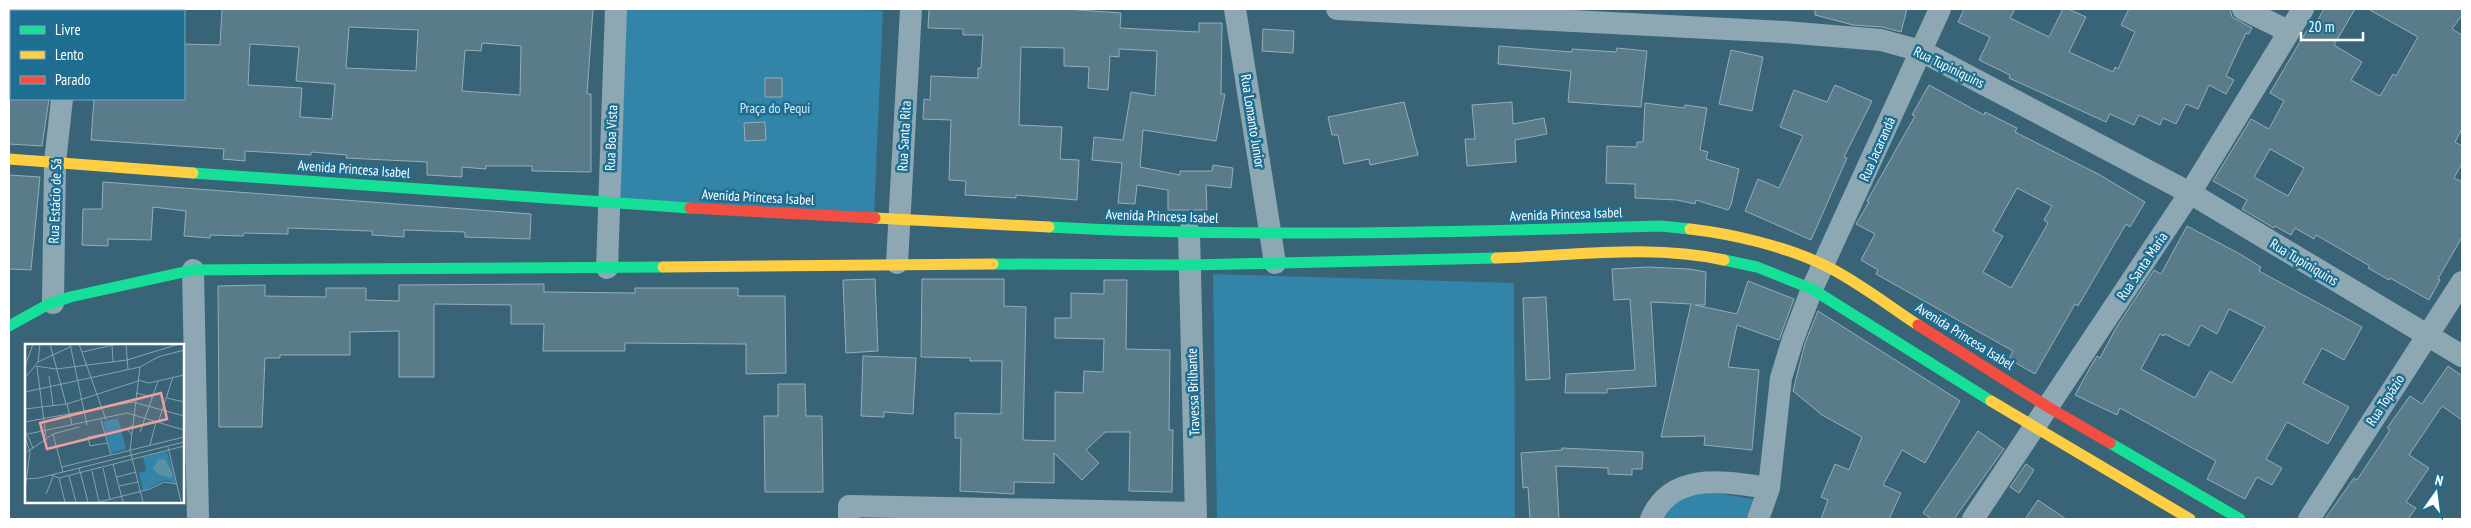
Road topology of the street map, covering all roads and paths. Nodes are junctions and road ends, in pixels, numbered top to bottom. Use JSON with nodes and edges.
{"nodes":[{"id":1,"x":616,"y":9,"type":"edge"},
{"id":2,"x":911,"y":9,"type":"edge"},
{"id":3,"x":1235,"y":9,"type":"edge"},
{"id":4,"x":1337,"y":9,"type":"edge"},
{"id":5,"x":1940,"y":9,"type":"edge"},
{"id":6,"x":2243,"y":9,"type":"edge"},
{"id":7,"x":2303,"y":9,"type":"edge"},
{"id":8,"x":2288,"y":31,"type":"junction"},
{"id":9,"x":1921,"y":51,"type":"junction"},
{"id":10,"x":62,"y":100,"type":"edge"},
{"id":11,"x":9,"y":159,"type":"edge"},
{"id":12,"x":55,"y":162,"type":"junction"},
{"id":13,"x":2190,"y":193,"type":"junction"},
{"id":14,"x":609,"y":204,"type":"junction"},
{"id":15,"x":899,"y":220,"type":"junction"},
{"id":16,"x":1189,"y":232,"type":"junction"},
{"id":17,"x":1271,"y":233,"type":"junction"},
{"id":18,"x":897,"y":262,"type":"junction"},
{"id":19,"x":1275,"y":263,"type":"junction"},
{"id":20,"x":1190,"y":265,"type":"junction"},
{"id":21,"x":1824,"y":265,"type":"junction"},
{"id":22,"x":608,"y":268,"type":"junction"},
{"id":23,"x":193,"y":270,"type":"junction"},
{"id":24,"x":2462,"y":282,"type":"edge"},
{"id":25,"x":1812,"y":289,"type":"junction"},
{"id":26,"x":53,"y":303,"type":"junction"},
{"id":27,"x":9,"y":326,"type":"edge"},
{"id":28,"x":2426,"y":336,"type":"junction"},
{"id":29,"x":2462,"y":356,"type":"edge"},
{"id":30,"x":2048,"y":407,"type":"junction"},
{"id":31,"x":2035,"y":429,"type":"junction"},
{"id":32,"x":1769,"y":488,"type":"junction"},
{"id":33,"x":1196,"y":516,"type":"edge"},
{"id":34,"x":198,"y":519,"type":"edge"},
{"id":35,"x":849,"y":519,"type":"edge"},
{"id":36,"x":1651,"y":519,"type":"edge"},
{"id":37,"x":1758,"y":519,"type":"edge"},
{"id":38,"x":1974,"y":519,"type":"edge"},
{"id":39,"x":2190,"y":519,"type":"edge"},
{"id":40,"x":2240,"y":519,"type":"edge"},
{"id":41,"x":2309,"y":519,"type":"edge"}],
"edges":[{"from":1,"to":14,"type":"street","name":"Rua Boa Vista"},
{"from":2,"to":15,"type":"street","name":"Rua Santa Rita"},
{"from":3,"to":17,"type":"street","name":"Rua Lomanto Junior"},
{"from":4,"to":9,"type":"street","name":"Rua Tupiniquins"},
{"from":5,"to":9,"type":"street","name":"Rua Jacarandá"},
{"from":6,"to":8,"type":"street"},
{"from":7,"to":8,"type":"street","name":"Rua Santa Maria"},
{"from":8,"to":13,"type":"street","name":"Rua Santa Maria"},
{"from":9,"to":13,"type":"street","name":"Rua Tupiniquins"},
{"from":9,"to":21,"type":"street","name":"Rua Jacarandá"},
{"from":10,"to":12,"type":"street","name":"Rua Estácio de Sá"},
{"from":11,"to":12,"type":"main road","name":"Avenida Princesa Isabel"},
{"from":12,"to":14,"type":"main road","name":"Avenida Princesa Isabel"},
{"from":12,"to":26,"type":"street","name":"Rua Estácio de Sá"},
{"from":13,"to":28,"type":"street","name":"Rua Tupiniquins"},
{"from":13,"to":30,"type":"street","name":"Rua Santa Maria"},
{"from":14,"to":15,"type":"main road","name":"Avenida Princesa Isabel"},
{"from":14,"to":22,"type":"street","name":"Rua Boa Vista"},
{"from":15,"to":16,"type":"main road","name":"Avenida Princesa Isabel"},
{"from":15,"to":18,"type":"street","name":"Rua Santa Rita"},
{"from":16,"to":17,"type":"main road","name":"Avenida Princesa Isabel"},
{"from":16,"to":20,"type":"street","name":"Travessa Brilhante"},
{"from":17,"to":19,"type":"street","name":"Rua Lomanto Junior"},
{"from":17,"to":21,"type":"main road","name":"Avenida Princesa Isabel"},
{"from":18,"to":20,"type":"main road"},
{"from":18,"to":22,"type":"main road"},
{"from":19,"to":20,"type":"main road"},
{"from":19,"to":25,"type":"main road"},
{"from":20,"to":33,"type":"street","name":"Travessa Brilhante"},
{"from":21,"to":25,"type":"street","name":"Rua Jacarandá"},
{"from":21,"to":30,"type":"main road","name":"Avenida Princesa Isabel"},
{"from":22,"to":23,"type":"main road"},
{"from":23,"to":26,"type":"main road"},
{"from":23,"to":34,"type":"street"},
{"from":24,"to":28,"type":"street","name":"Rua Topázio"},
{"from":25,"to":31,"type":"main road"},
{"from":25,"to":32,"type":"street","name":"Rua Jacarandá"},
{"from":26,"to":27,"type":"main road"},
{"from":28,"to":29,"type":"street","name":"Rua Tupiniquins"},
{"from":28,"to":41,"type":"street","name":"Rua Topázio"},
{"from":30,"to":31,"type":"street","name":"Rua Santa Maria"},
{"from":30,"to":40,"type":"main road","name":"Avenida Princesa Isabel"},
{"from":31,"to":38,"type":"street","name":"Rua Santa Maria"},
{"from":31,"to":39,"type":"main road"},
{"from":32,"to":36,"type":"street"},
{"from":32,"to":37,"type":"street","name":"Rua Jacarandá"},
{"from":33,"to":35,"type":"street"}]}
